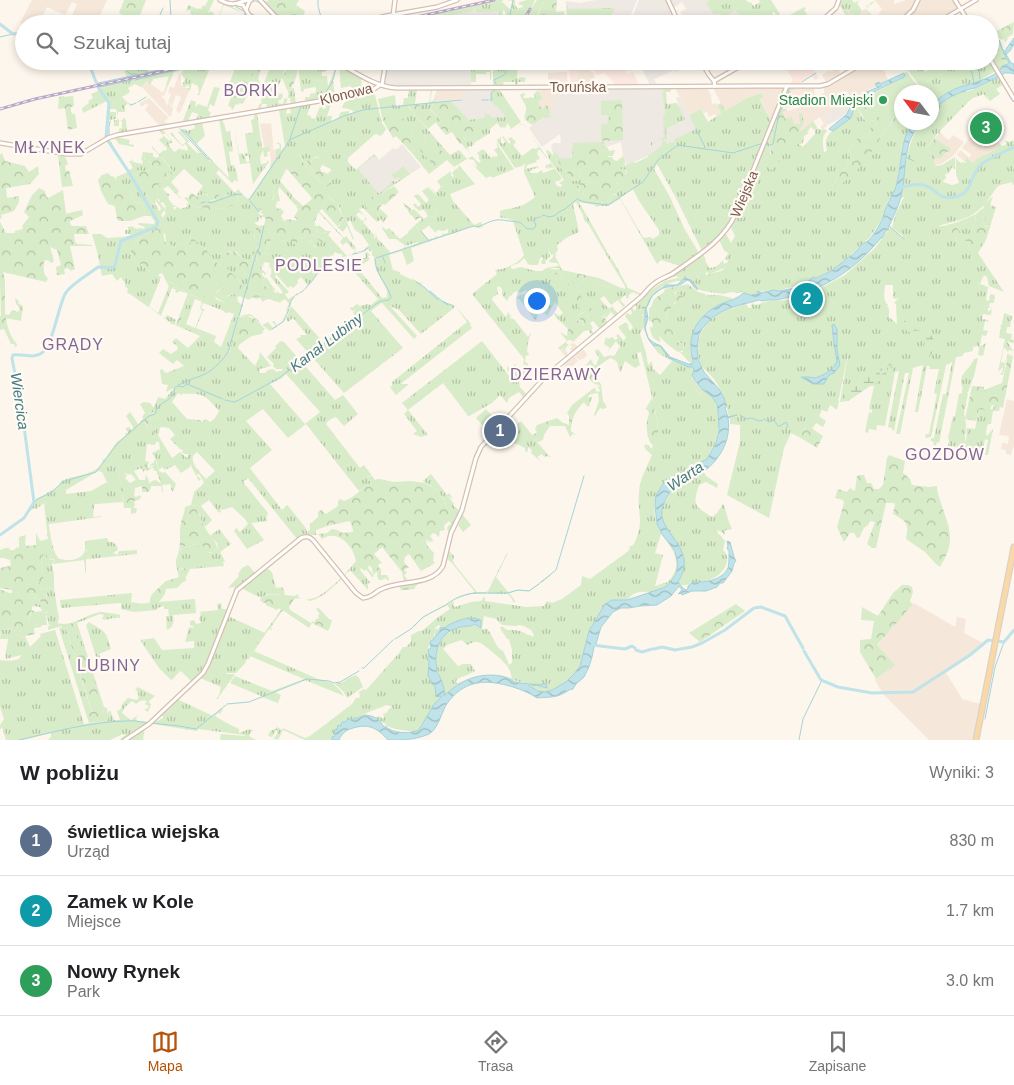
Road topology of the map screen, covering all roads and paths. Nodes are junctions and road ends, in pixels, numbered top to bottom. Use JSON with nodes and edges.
{"nodes":[{"id":1,"x":220,"y":0,"type":"edge"},
{"id":2,"x":395,"y":0,"type":"edge"},
{"id":3,"x":457,"y":0,"type":"edge"},
{"id":4,"x":668,"y":0,"type":"edge"},
{"id":5,"x":839,"y":0,"type":"edge"},
{"id":6,"x":918,"y":0,"type":"edge"},
{"id":7,"x":955,"y":0,"type":"edge"},
{"id":8,"x":976,"y":0,"type":"edge"},
{"id":9,"x":260,"y":1,"type":"edge"},
{"id":10,"x":246,"y":3,"type":"edge"},
{"id":11,"x":961,"y":9,"type":"junction"},
{"id":12,"x":249,"y":15,"type":"edge"},
{"id":13,"x":275,"y":15,"type":"edge"},
{"id":14,"x":393,"y":15,"type":"edge"},
{"id":15,"x":402,"y":15,"type":"edge"},
{"id":16,"x":675,"y":15,"type":"edge"},
{"id":17,"x":828,"y":15,"type":"edge"},
{"id":18,"x":908,"y":15,"type":"edge"},
{"id":19,"x":951,"y":15,"type":"edge"},
{"id":20,"x":965,"y":15,"type":"edge"},
{"id":21,"x":352,"y":70,"type":"edge"},
{"id":22,"x":384,"y":70,"type":"edge"},
{"id":23,"x":707,"y":70,"type":"edge"},
{"id":24,"x":733,"y":70,"type":"edge"},
{"id":25,"x":852,"y":70,"type":"edge"},
{"id":26,"x":997,"y":70,"type":"edge"},
{"id":27,"x":714,"y":81,"type":"junction"},
{"id":28,"x":381,"y":85,"type":"junction"},
{"id":29,"x":715,"y":86,"type":"junction"},
{"id":30,"x":787,"y":86,"type":"junction"},
{"id":31,"x":1014,"y":99,"type":"edge"},
{"id":32,"x":0,"y":143,"type":"edge"},
{"id":33,"x":1014,"y":547,"type":"edge"},
{"id":34,"x":125,"y":740,"type":"edge"},
{"id":35,"x":976,"y":740,"type":"edge"}],
"edges":[{"from":1,"to":10,"type":"street"},
{"from":2,"to":14,"type":"street"},
{"from":3,"to":15,"type":"street"},
{"from":4,"to":16,"type":"street"},
{"from":5,"to":17,"type":"street"},
{"from":6,"to":18,"type":"street"},
{"from":7,"to":11,"type":"street"},
{"from":8,"to":11,"type":"street"},
{"from":9,"to":13,"type":"street"},
{"from":10,"to":12,"type":"street"},
{"from":11,"to":19,"type":"street"},
{"from":11,"to":20,"type":"street"},
{"from":21,"to":28,"type":"street","name":"Toruńska"},
{"from":22,"to":28,"type":"street"},
{"from":23,"to":27,"type":"street"},
{"from":24,"to":27,"type":"street"},
{"from":25,"to":30,"type":"street","name":"Toruńska"},
{"from":26,"to":31,"type":"street"},
{"from":27,"to":29,"type":"street"},
{"from":28,"to":29,"type":"street","name":"Toruńska"},
{"from":28,"to":32,"type":"street","name":"Klonowa"},
{"from":29,"to":30,"type":"street","name":"Toruńska"},
{"from":30,"to":34,"type":"street","name":"Wiejska"},
{"from":33,"to":35,"type":"main road"}]}
